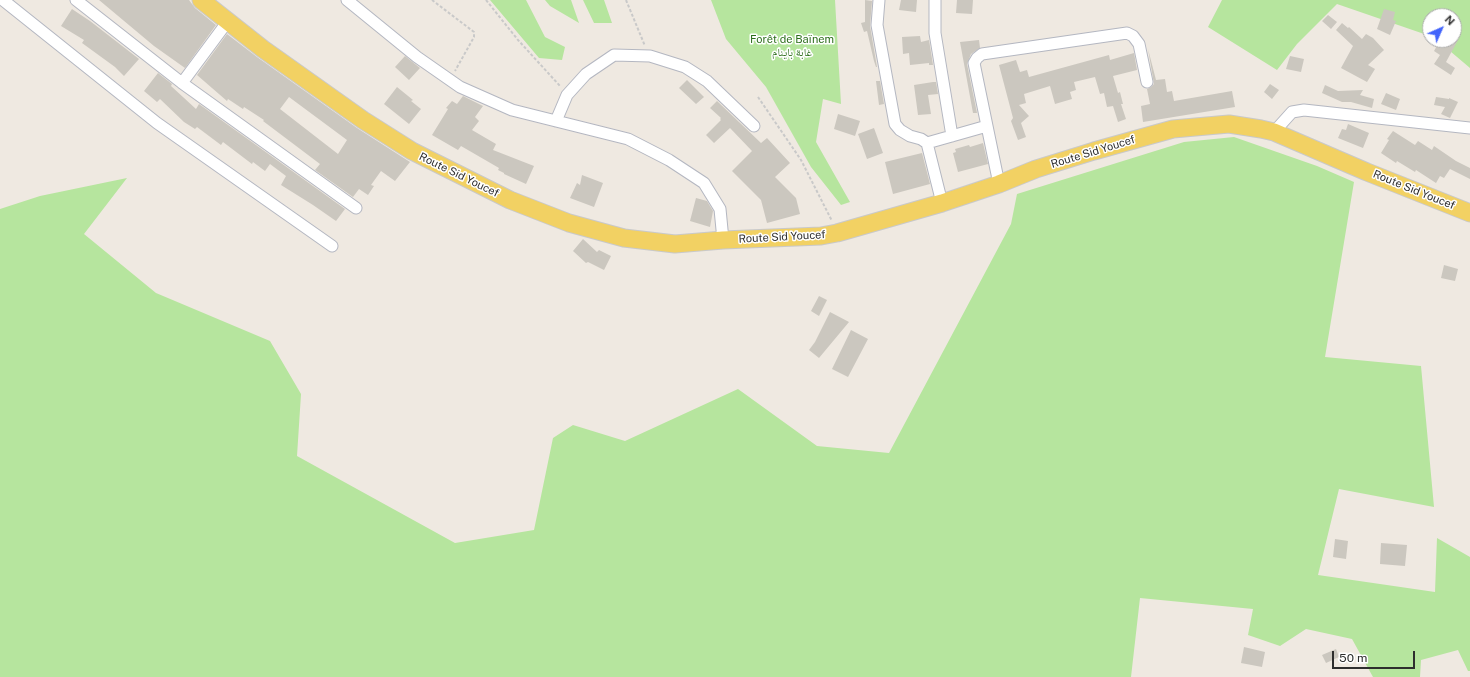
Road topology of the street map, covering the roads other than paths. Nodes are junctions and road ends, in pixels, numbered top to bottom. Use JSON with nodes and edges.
{"nodes":[{"id":1,"x":3,"y":0,"type":"edge"},
{"id":2,"x":76,"y":0,"type":"edge"},
{"id":3,"x":201,"y":0,"type":"edge"},
{"id":4,"x":346,"y":0,"type":"edge"},
{"id":5,"x":879,"y":0,"type":"edge"},
{"id":6,"x":935,"y":0,"type":"edge"},
{"id":7,"x":228,"y":21,"type":"junction"},
{"id":8,"x":1146,"y":82,"type":"dead end"},
{"id":9,"x":182,"y":83,"type":"junction"},
{"id":10,"x":556,"y":121,"type":"junction"},
{"id":11,"x":754,"y":126,"type":"dead end"},
{"id":12,"x":987,"y":126,"type":"junction"},
{"id":13,"x":1470,"y":128,"type":"edge"},
{"id":14,"x":1274,"y":132,"type":"junction"},
{"id":15,"x":952,"y":136,"type":"junction"},
{"id":16,"x":927,"y":143,"type":"junction"},
{"id":17,"x":999,"y":184,"type":"junction"},
{"id":18,"x":942,"y":203,"type":"junction"},
{"id":19,"x":356,"y":208,"type":"dead end"},
{"id":20,"x":1470,"y":213,"type":"edge"},
{"id":21,"x":723,"y":240,"type":"junction"},
{"id":22,"x":332,"y":246,"type":"dead end"}],
"edges":[{"from":1,"to":22,"type":"street"},
{"from":2,"to":9,"type":"street"},
{"from":3,"to":7,"type":"main road","name":"Route Sid Youcef"},
{"from":4,"to":10,"type":"street"},
{"from":5,"to":16,"type":"street"},
{"from":6,"to":15,"type":"street"},
{"from":7,"to":9,"type":"street"},
{"from":7,"to":21,"type":"main road","name":"Route Sid Youcef"},
{"from":8,"to":12,"type":"street"},
{"from":9,"to":19,"type":"street"},
{"from":10,"to":11,"type":"street"},
{"from":10,"to":21,"type":"street"},
{"from":12,"to":15,"type":"street"},
{"from":12,"to":17,"type":"street"},
{"from":13,"to":14,"type":"street"},
{"from":14,"to":17,"type":"main road","name":"Route Sid Youcef"},
{"from":14,"to":20,"type":"main road","name":"Route Sid Youcef"},
{"from":15,"to":16,"type":"street"},
{"from":16,"to":18,"type":"street"},
{"from":17,"to":18,"type":"main road","name":"Route Sid Youcef"},
{"from":18,"to":21,"type":"main road","name":"Route Sid Youcef"}]}
